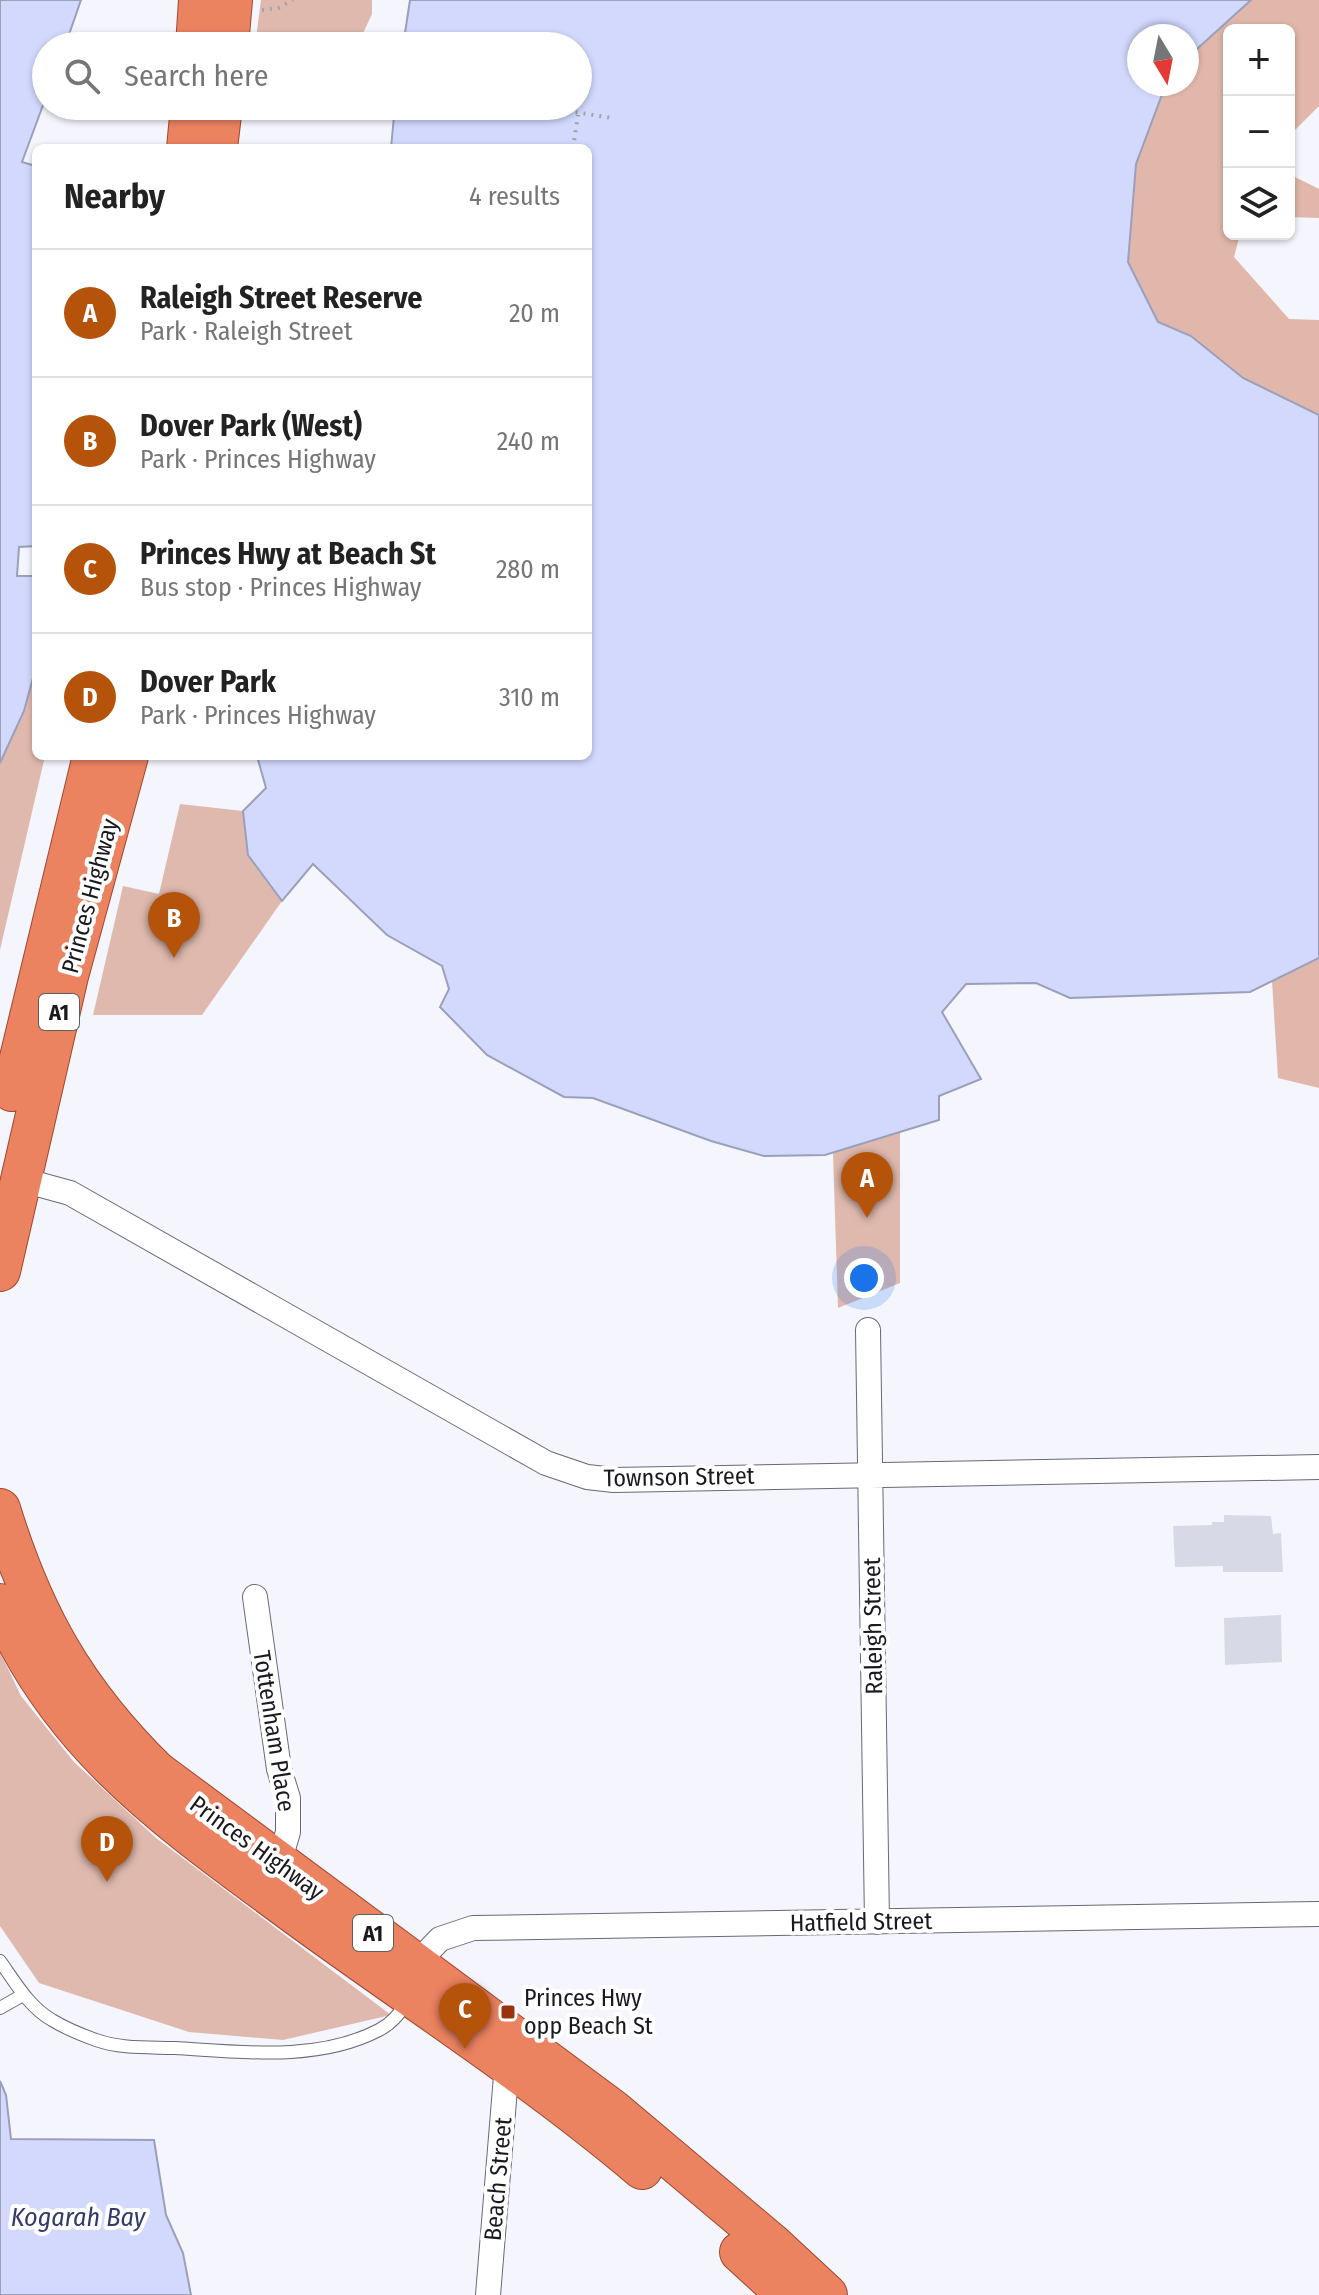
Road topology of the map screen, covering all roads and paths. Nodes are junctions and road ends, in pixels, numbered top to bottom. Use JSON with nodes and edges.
{"nodes":[{"id":1,"x":199,"y":0,"type":"edge"},
{"id":2,"x":293,"y":0,"type":"edge"},
{"id":3,"x":242,"y":4,"type":"edge"},
{"id":4,"x":197,"y":32,"type":"edge"},
{"id":5,"x":233,"y":32,"type":"edge"},
{"id":6,"x":592,"y":116,"type":"edge"},
{"id":7,"x":612,"y":118,"type":"dead end"},
{"id":8,"x":190,"y":120,"type":"edge"},
{"id":9,"x":220,"y":120,"type":"edge"},
{"id":10,"x":577,"y":120,"type":"edge"},
{"id":11,"x":187,"y":144,"type":"edge"},
{"id":12,"x":217,"y":144,"type":"edge"},
{"id":13,"x":574,"y":144,"type":"edge"},
{"id":14,"x":92,"y":760,"type":"edge"},
{"id":15,"x":127,"y":760,"type":"edge"},
{"id":16,"x":0,"y":1142,"type":"edge"},
{"id":17,"x":19,"y":1179,"type":"junction"},
{"id":18,"x":0,"y":1271,"type":"edge"},
{"id":19,"x":868,"y":1330,"type":"dead end"},
{"id":20,"x":1319,"y":1467,"type":"edge"},
{"id":21,"x":871,"y":1474,"type":"junction"},
{"id":22,"x":0,"y":1509,"type":"edge"},
{"id":23,"x":255,"y":1597,"type":"dead end"},
{"id":24,"x":0,"y":1604,"type":"edge"},
{"id":25,"x":279,"y":1863,"type":"junction"},
{"id":26,"x":1319,"y":1914,"type":"edge"},
{"id":27,"x":877,"y":1922,"type":"junction"},
{"id":28,"x":0,"y":1961,"type":"edge"},
{"id":29,"x":413,"y":1981,"type":"junction"},
{"id":30,"x":23,"y":1995,"type":"junction"},
{"id":31,"x":0,"y":2008,"type":"edge"},
{"id":32,"x":507,"y":2064,"type":"junction"},
{"id":33,"x":488,"y":2295,"type":"edge"},
{"id":34,"x":787,"y":2295,"type":"edge"},
{"id":35,"x":827,"y":2295,"type":"edge"}],
"edges":[{"from":1,"to":4,"type":"highway"},
{"from":2,"to":3,"type":"path"},
{"from":3,"to":5,"type":"highway"},
{"from":6,"to":7,"type":"path"},
{"from":8,"to":11,"type":"highway"},
{"from":9,"to":12,"type":"highway"},
{"from":10,"to":13,"type":"path"},
{"from":14,"to":16,"type":"highway","name":"Princes Highway","number":"A1"},
{"from":15,"to":17,"type":"highway","name":"Princes Highway","number":"A1"},
{"from":17,"to":18,"type":"highway","name":"Princes Highway","number":"A1"},
{"from":17,"to":21,"type":"street","name":"Townson Street"},
{"from":19,"to":21,"type":"street","name":"Raleigh Street"},
{"from":20,"to":21,"type":"street","name":"Townson Street"},
{"from":21,"to":27,"type":"street","name":"Raleigh Street"},
{"from":22,"to":25,"type":"highway","name":"Princes Highway","number":"A1"},
{"from":23,"to":25,"type":"street","name":"Tottenham Place"},
{"from":24,"to":29,"type":"highway","name":"Princes Highway","number":"A1"},
{"from":25,"to":29,"type":"highway","name":"Princes Highway","number":"A1"},
{"from":26,"to":27,"type":"street","name":"Hatfield Street"},
{"from":27,"to":29,"type":"street","name":"Hatfield Street"},
{"from":28,"to":30,"type":"lane"},
{"from":29,"to":30,"type":"lane"},
{"from":29,"to":32,"type":"highway","name":"Princes Highway","number":"A1"},
{"from":29,"to":35,"type":"highway","name":"Princes Highway","number":"A1"},
{"from":30,"to":31,"type":"lane"},
{"from":32,"to":33,"type":"street","name":"Beach Street"},
{"from":32,"to":34,"type":"highway","name":"Princes Highway","number":"A1"}]}
